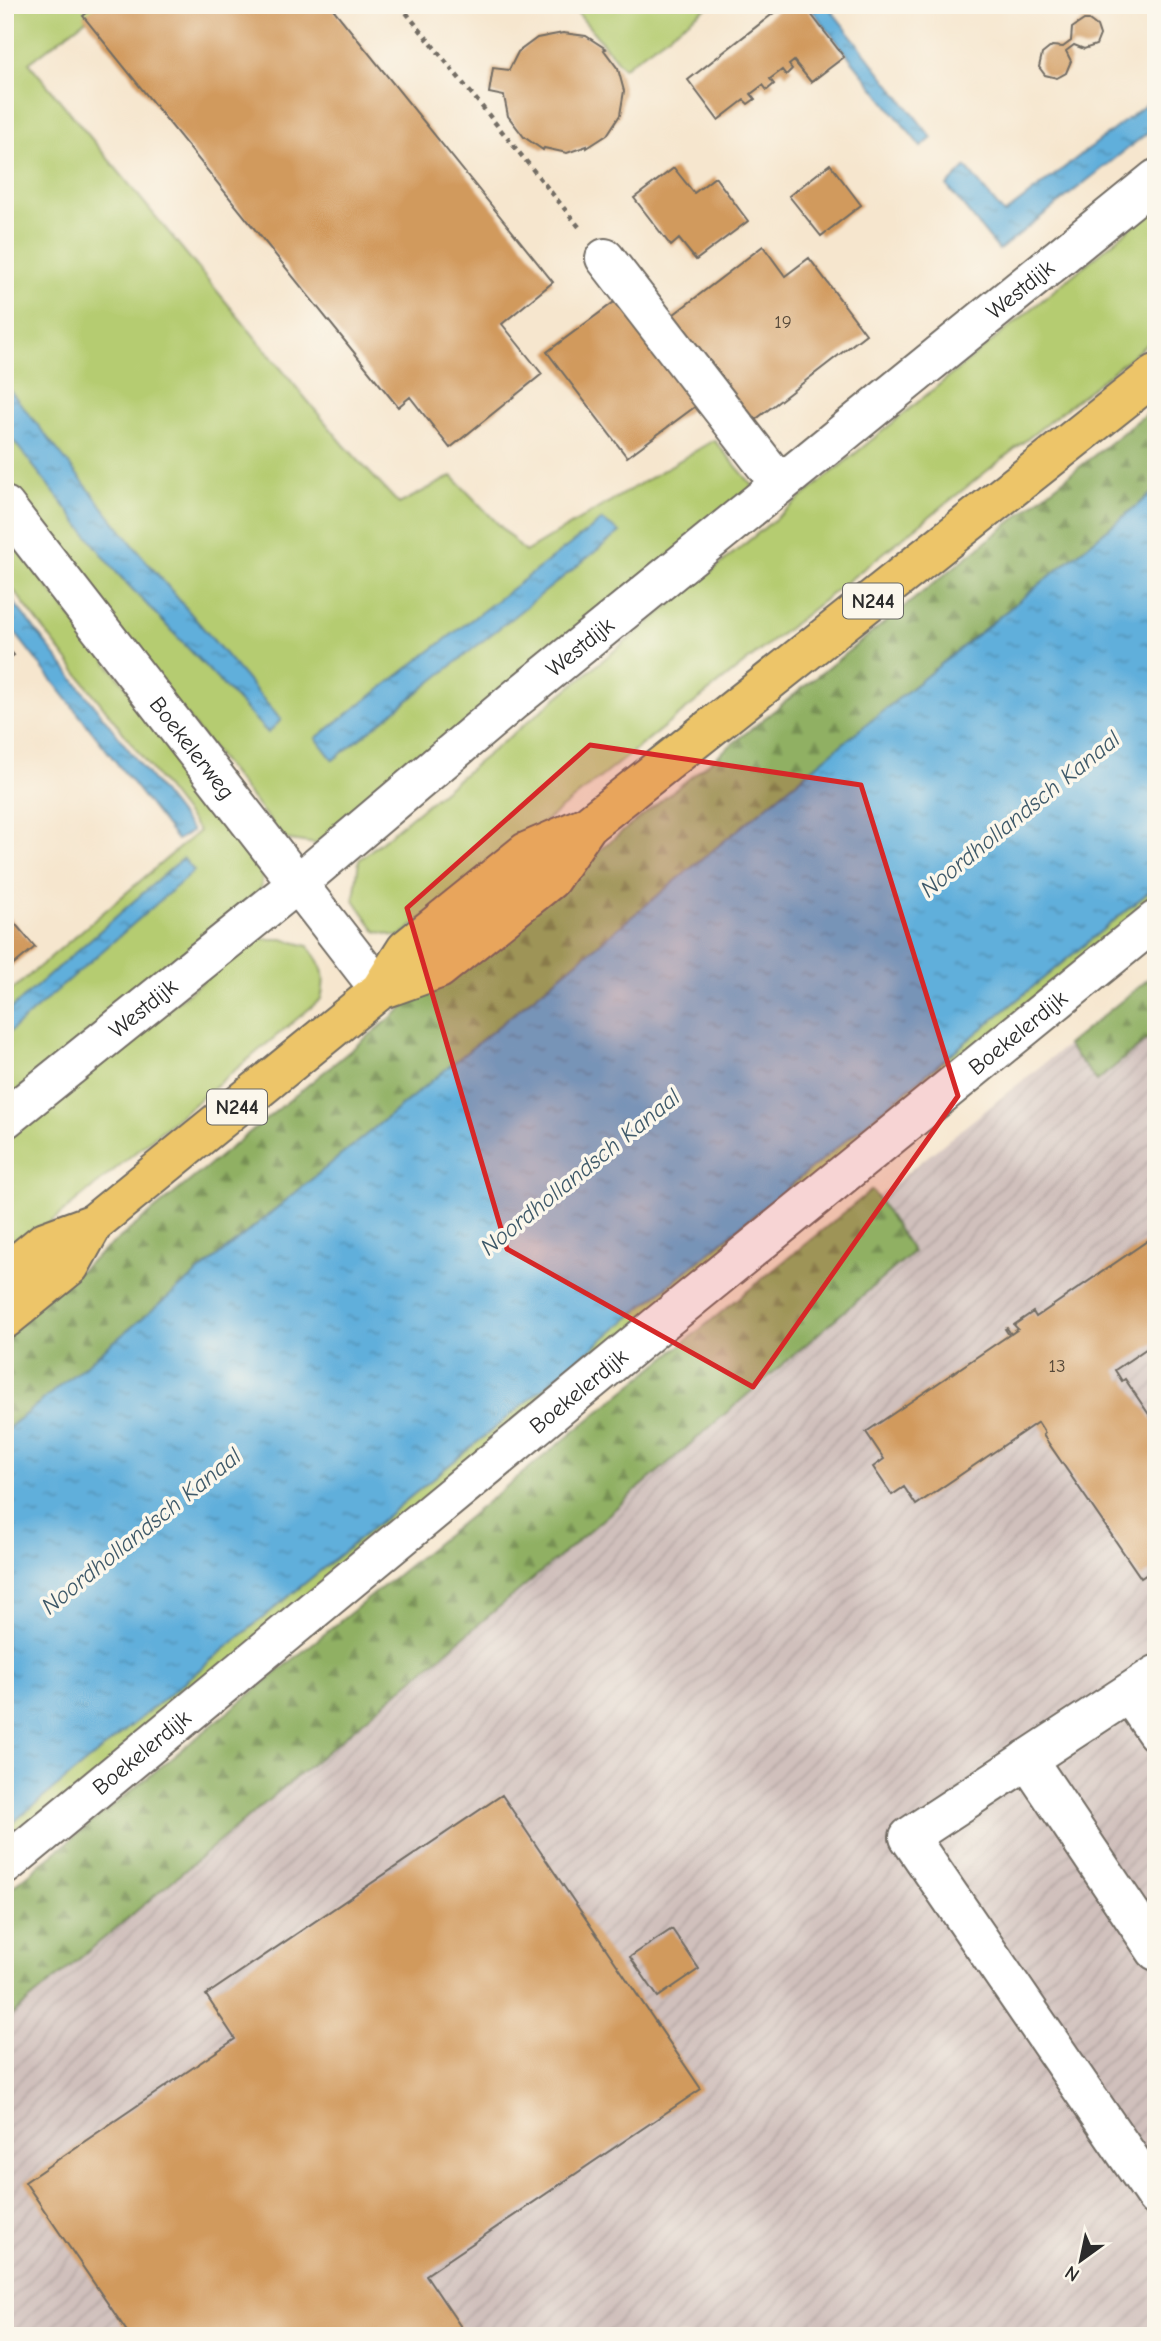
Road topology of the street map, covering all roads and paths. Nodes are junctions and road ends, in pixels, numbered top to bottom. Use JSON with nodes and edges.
{"nodes":[{"id":1,"x":400,"y":5,"type":"edge"},
{"id":2,"x":1156,"y":179,"type":"edge"},
{"id":3,"x":604,"y":258,"type":"joint"},
{"id":4,"x":1156,"y":374,"type":"edge"},
{"id":5,"x":780,"y":484,"type":"junction"},
{"id":6,"x":5,"y":506,"type":"edge"},
{"id":7,"x":297,"y":884,"type":"junction"},
{"id":8,"x":1156,"y":920,"type":"edge"},
{"id":9,"x":380,"y":990,"type":"junction"},
{"id":10,"x":5,"y":1119,"type":"edge"},
{"id":11,"x":94,"y":1223,"type":"junction"},
{"id":12,"x":5,"y":1274,"type":"edge"},
{"id":13,"x":5,"y":1319,"type":"edge"},
{"id":14,"x":1142,"y":1684,"type":"edge"},
{"id":15,"x":1156,"y":1732,"type":"edge"},
{"id":16,"x":1027,"y":1759,"type":"junction"},
{"id":17,"x":5,"y":1866,"type":"edge"},
{"id":18,"x":1156,"y":1951,"type":"edge"},
{"id":19,"x":1156,"y":2197,"type":"edge"}],
"edges":[{"from":1,"to":3,"type":"path"},
{"from":2,"to":5,"type":"street","name":"Westdijk"},
{"from":3,"to":5,"type":"street"},
{"from":4,"to":9,"type":"main road","number":"N244"},
{"from":5,"to":7,"type":"street","name":"Westdijk"},
{"from":6,"to":7,"type":"street","name":"Boekelerweg"},
{"from":7,"to":9,"type":"street","name":"Boekelerweg"},
{"from":7,"to":10,"type":"street","name":"Westdijk"},
{"from":8,"to":17,"type":"street","name":"Boekelerdijk"},
{"from":9,"to":11,"type":"main road","number":"N244"},
{"from":11,"to":12,"type":"main road","number":"N244"},
{"from":11,"to":13,"type":"main road","number":"N244"},
{"from":14,"to":15,"type":"street"},
{"from":14,"to":16,"type":"street"},
{"from":16,"to":18,"type":"street"},
{"from":16,"to":19,"type":"street"}]}
